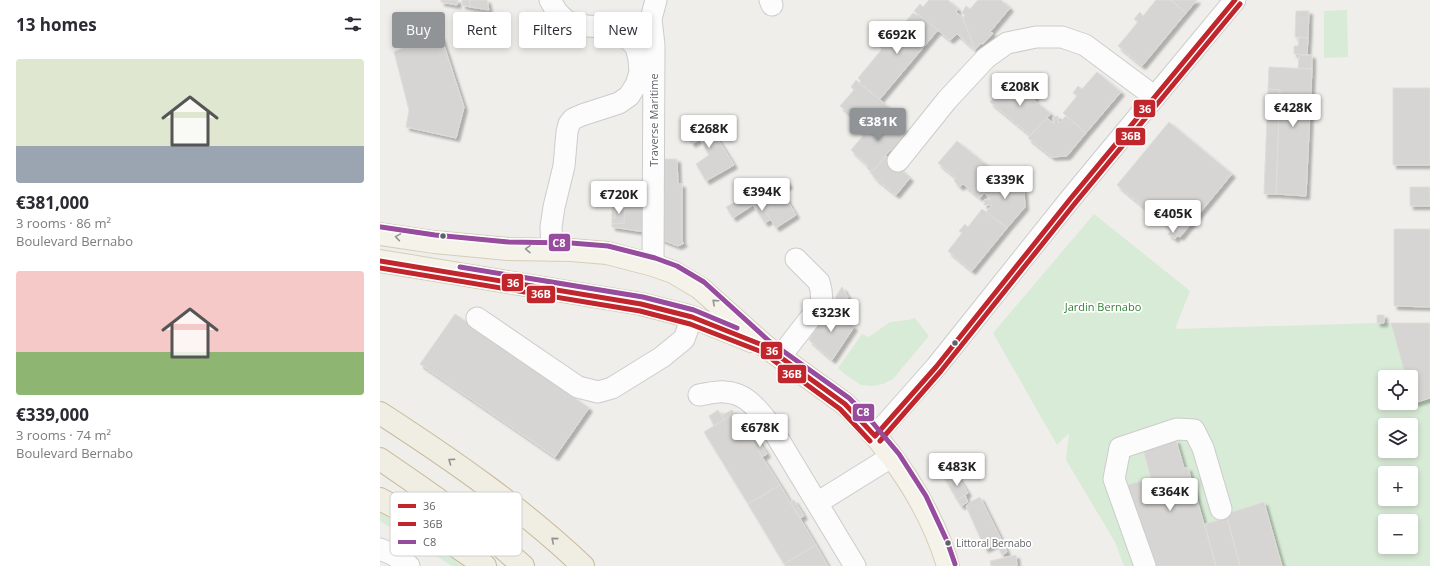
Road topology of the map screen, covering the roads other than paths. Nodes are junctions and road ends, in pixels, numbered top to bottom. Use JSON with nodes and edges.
{"nodes":[{"id":1,"x":550,"y":0,"type":"edge"},
{"id":2,"x":656,"y":0,"type":"edge"},
{"id":3,"x":1235,"y":0,"type":"edge"},
{"id":4,"x":1155,"y":97,"type":"junction"},
{"id":5,"x":898,"y":161,"type":"dead end"},
{"id":6,"x":380,"y":234,"type":"edge"},
{"id":7,"x":552,"y":250,"type":"junction"},
{"id":8,"x":796,"y":259,"type":"dead end"},
{"id":9,"x":380,"y":261,"type":"edge"},
{"id":10,"x":653,"y":265,"type":"junction"},
{"id":11,"x":692,"y":317,"type":"junction"},
{"id":12,"x":477,"y":318,"type":"dead end"},
{"id":13,"x":773,"y":352,"type":"junction"},
{"id":14,"x":699,"y":395,"type":"dead end"},
{"id":15,"x":380,"y":413,"type":"edge"},
{"id":16,"x":875,"y":436,"type":"junction"},
{"id":17,"x":891,"y":457,"type":"junction"},
{"id":18,"x":380,"y":459,"type":"edge"},
{"id":19,"x":428,"y":492,"type":"edge"},
{"id":20,"x":494,"y":492,"type":"edge"},
{"id":21,"x":380,"y":499,"type":"edge"},
{"id":22,"x":817,"y":503,"type":"junction"},
{"id":23,"x":390,"y":504,"type":"edge"},
{"id":24,"x":1221,"y":509,"type":"dead end"},
{"id":25,"x":522,"y":513,"type":"edge"},
{"id":26,"x":380,"y":549,"type":"edge"},
{"id":27,"x":390,"y":553,"type":"edge"},
{"id":28,"x":395,"y":556,"type":"edge"},
{"id":29,"x":470,"y":556,"type":"edge"},
{"id":30,"x":512,"y":556,"type":"edge"},
{"id":31,"x":409,"y":566,"type":"edge"},
{"id":32,"x":485,"y":566,"type":"edge"},
{"id":33,"x":523,"y":566,"type":"edge"},
{"id":34,"x":583,"y":566,"type":"edge"},
{"id":35,"x":855,"y":566,"type":"edge"},
{"id":36,"x":948,"y":566,"type":"edge"},
{"id":37,"x":1145,"y":566,"type":"edge"}],
"edges":[{"from":1,"to":7,"type":"street"},
{"from":2,"to":10,"type":"street","name":"Traverse Maritime"},
{"from":3,"to":4,"type":"street"},
{"from":4,"to":5,"type":"street"},
{"from":4,"to":16,"type":"street"},
{"from":7,"to":6,"type":"main road","one_way":true},
{"from":7,"to":10,"type":"main road"},
{"from":8,"to":13,"type":"street"},
{"from":9,"to":11,"type":"main road"},
{"from":13,"to":10,"type":"main road","one_way":true},
{"from":11,"to":12,"type":"street"},
{"from":11,"to":13,"type":"main road"},
{"from":13,"to":16,"type":"main road"},
{"from":14,"to":22,"type":"street"},
{"from":20,"to":15,"type":"highway","one_way":true},
{"from":16,"to":17,"type":"main road"},
{"from":17,"to":22,"type":"street"},
{"from":17,"to":36,"type":"main road"},
{"from":18,"to":19,"type":"highway"},
{"from":21,"to":23,"type":"highway"},
{"from":22,"to":35,"type":"street"},
{"from":24,"to":37,"type":"street"},
{"from":34,"to":25,"type":"highway","one_way":true},
{"from":26,"to":27,"type":"street"},
{"from":28,"to":31,"type":"street"},
{"from":29,"to":32,"type":"highway"},
{"from":30,"to":33,"type":"highway"}]}
